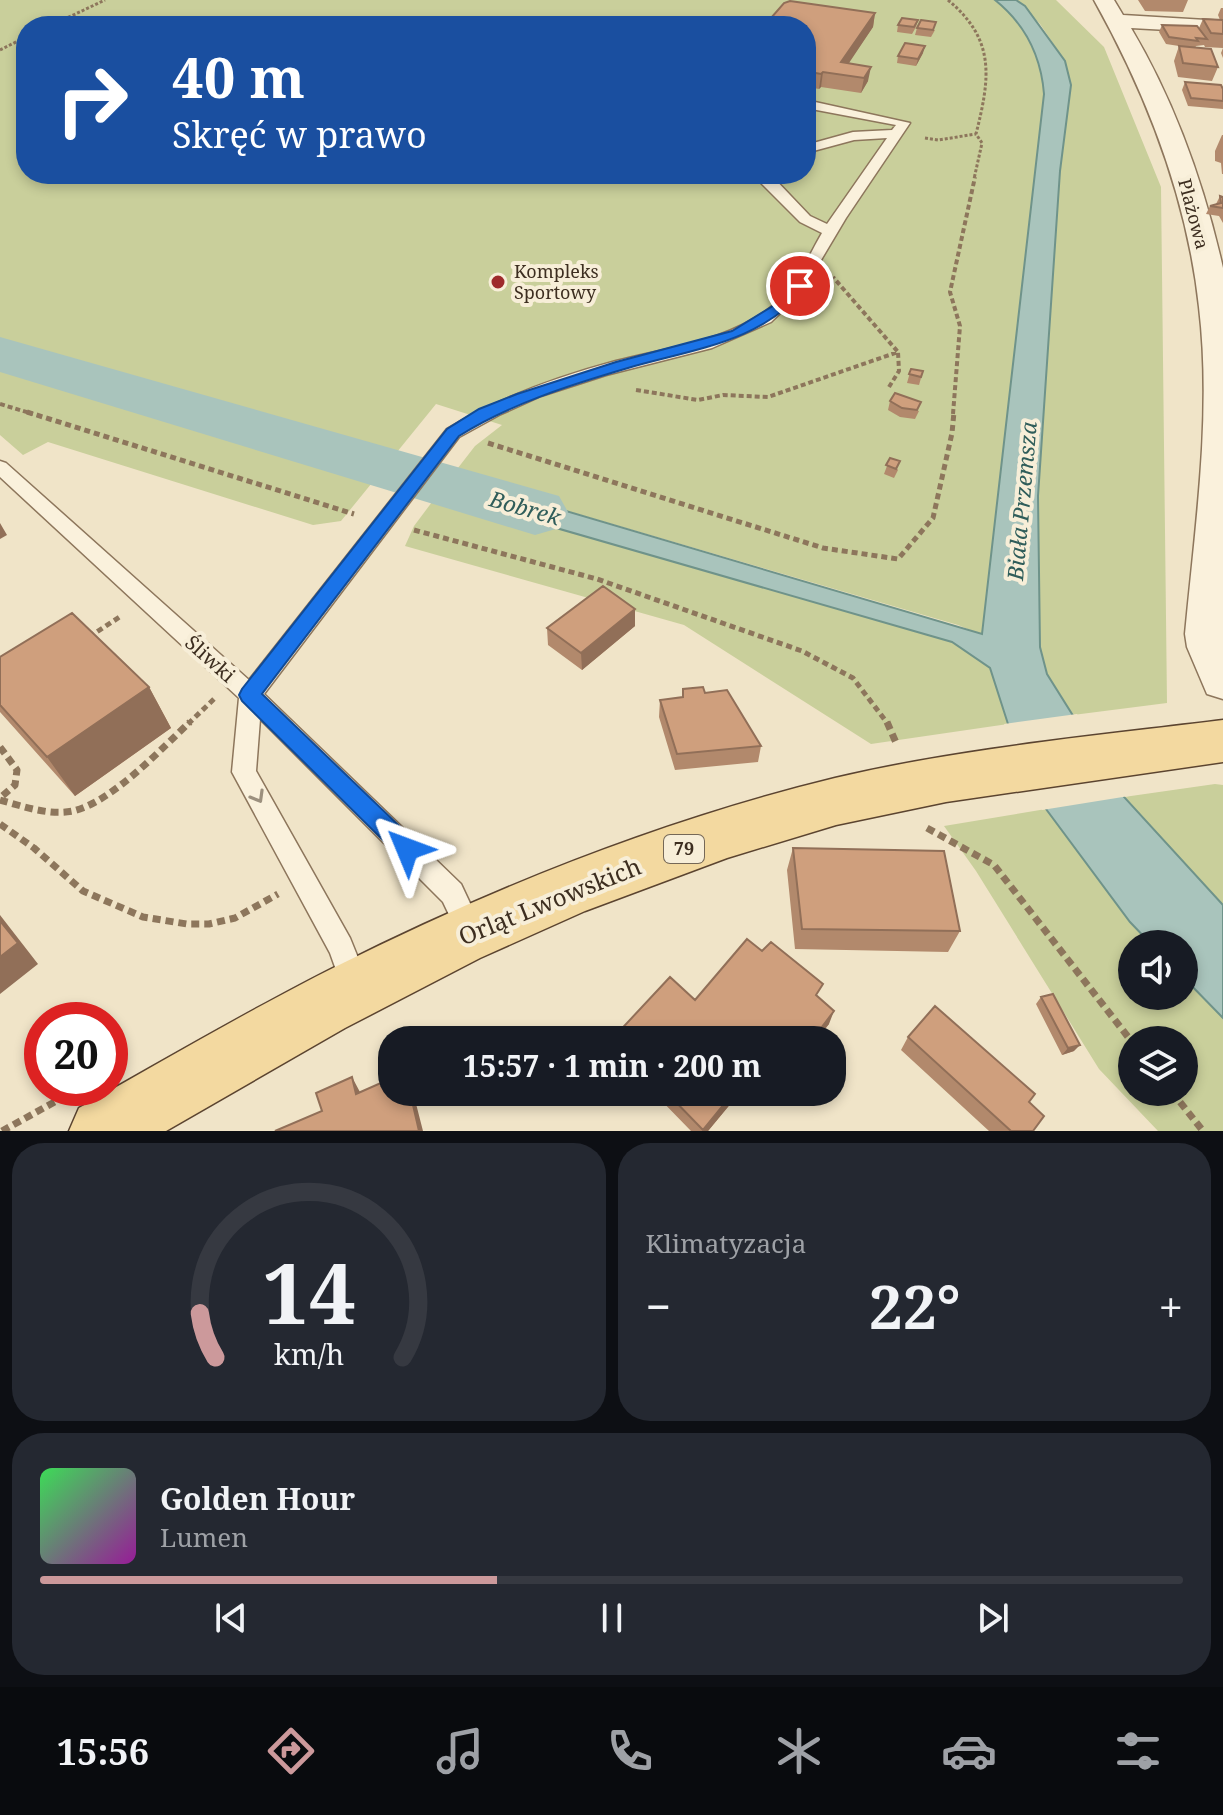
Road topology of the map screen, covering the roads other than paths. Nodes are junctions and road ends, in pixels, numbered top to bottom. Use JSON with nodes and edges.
{"nodes":[{"id":1,"x":1110,"y":10,"type":"edge"},
{"id":2,"x":1223,"y":27,"type":"edge"},
{"id":3,"x":816,"y":106,"type":"edge"},
{"id":4,"x":896,"y":134,"type":"junction"},
{"id":5,"x":816,"y":146,"type":"edge"},
{"id":6,"x":770,"y":184,"type":"edge"},
{"id":7,"x":830,"y":231,"type":"junction"},
{"id":8,"x":0,"y":467,"type":"edge"},
{"id":9,"x":1223,"y":681,"type":"edge"},
{"id":10,"x":242,"y":687,"type":"junction"},
{"id":11,"x":1223,"y":741,"type":"edge"},
{"id":12,"x":471,"y":933,"type":"junction"},
{"id":13,"x":356,"y":988,"type":"junction"},
{"id":14,"x":84,"y":1113,"type":"edge"}],
"edges":[{"from":1,"to":2,"type":"street"},
{"from":1,"to":9,"type":"street","name":"Plażowa"},
{"from":3,"to":4,"type":"lane"},
{"from":4,"to":5,"type":"lane"},
{"from":4,"to":7,"type":"lane"},
{"from":6,"to":7,"type":"lane"},
{"from":7,"to":10,"type":"lane"},
{"from":8,"to":10,"type":"lane","name":"Śliwki"},
{"from":10,"to":12,"type":"lane","name":"Śliwki"},
{"from":10,"to":13,"type":"lane","one_way":true},
{"from":11,"to":12,"type":"main road","name":"Orląt Lwowskich","number":"79"},
{"from":12,"to":13,"type":"main road","name":"Orląt Lwowskich","number":"79"},
{"from":13,"to":14,"type":"main road","name":"Orląt Lwowskich","number":"79"}]}
